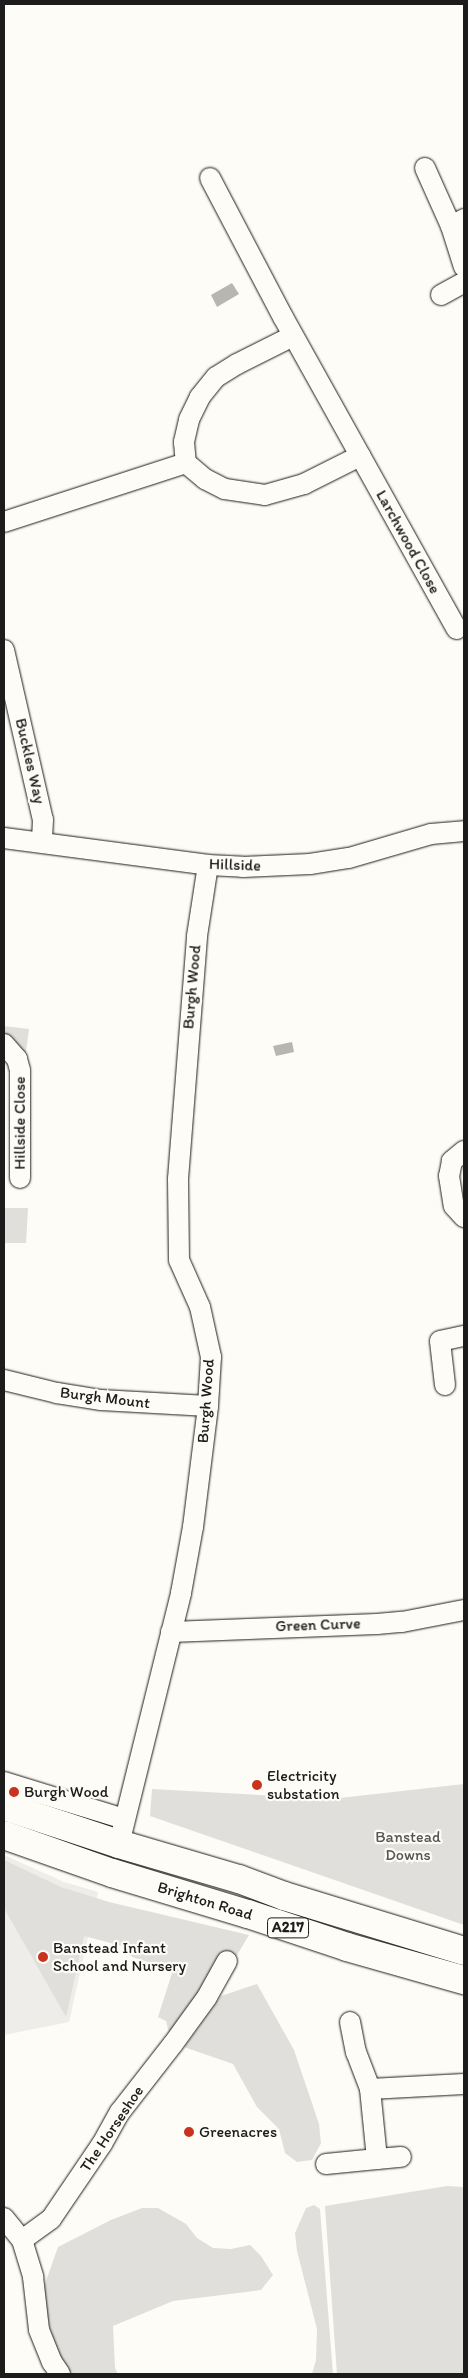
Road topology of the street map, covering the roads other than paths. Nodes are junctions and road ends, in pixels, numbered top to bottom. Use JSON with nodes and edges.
{"nodes":[{"id":1,"x":425,"y":168,"type":"dead end"},
{"id":2,"x":210,"y":178,"type":"dead end"},
{"id":3,"x":458,"y":222,"type":"edge"},
{"id":4,"x":464,"y":267,"type":"edge"},
{"id":5,"x":464,"y":282,"type":"edge"},
{"id":6,"x":442,"y":295,"type":"dead end"},
{"id":7,"x":293,"y":336,"type":"junction"},
{"id":8,"x":360,"y":456,"type":"junction"},
{"id":9,"x":186,"y":463,"type":"junction"},
{"id":10,"x":4,"y":522,"type":"edge"},
{"id":11,"x":457,"y":629,"type":"dead end"},
{"id":12,"x":4,"y":650,"type":"edge"},
{"id":13,"x":464,"y":831,"type":"edge"},
{"id":14,"x":4,"y":838,"type":"edge"},
{"id":15,"x":42,"y":842,"type":"junction"},
{"id":16,"x":208,"y":865,"type":"junction"},
{"id":17,"x":4,"y":1044,"type":"edge"},
{"id":18,"x":464,"y":1150,"type":"edge"},
{"id":19,"x":20,"y":1178,"type":"dead end"},
{"id":20,"x":464,"y":1217,"type":"edge"},
{"id":21,"x":464,"y":1336,"type":"edge"},
{"id":22,"x":4,"y":1380,"type":"edge"},
{"id":23,"x":445,"y":1385,"type":"dead end"},
{"id":24,"x":208,"y":1406,"type":"junction"},
{"id":25,"x":464,"y":1610,"type":"edge"},
{"id":26,"x":171,"y":1632,"type":"junction"},
{"id":27,"x":4,"y":1782,"type":"edge"},
{"id":28,"x":4,"y":1806,"type":"edge"},
{"id":29,"x":122,"y":1832,"type":"junction"},
{"id":30,"x":4,"y":1835,"type":"edge"},
{"id":31,"x":464,"y":1951,"type":"edge"},
{"id":32,"x":227,"y":1961,"type":"dead end"},
{"id":33,"x":464,"y":1980,"type":"edge"},
{"id":34,"x":350,"y":2022,"type":"dead end"},
{"id":35,"x":464,"y":2084,"type":"edge"},
{"id":36,"x":370,"y":2089,"type":"junction"},
{"id":37,"x":401,"y":2157,"type":"dead end"},
{"id":38,"x":377,"y":2159,"type":"junction"},
{"id":39,"x":326,"y":2164,"type":"dead end"},
{"id":40,"x":4,"y":2218,"type":"edge"},
{"id":41,"x":22,"y":2240,"type":"junction"},
{"id":42,"x":60,"y":2374,"type":"edge"}],
"edges":[{"from":1,"to":3,"type":"street"},
{"from":2,"to":7,"type":"street","name":"Larchwood Close"},
{"from":3,"to":4,"type":"street"},
{"from":5,"to":6,"type":"street"},
{"from":7,"to":8,"type":"street","name":"Larchwood Close"},
{"from":7,"to":9,"type":"street"},
{"from":8,"to":9,"type":"street"},
{"from":8,"to":11,"type":"street","name":"Larchwood Close"},
{"from":9,"to":10,"type":"street"},
{"from":12,"to":15,"type":"street","name":"Buckles Way"},
{"from":13,"to":16,"type":"street","name":"Hillside"},
{"from":14,"to":15,"type":"street","name":"Hillside"},
{"from":15,"to":16,"type":"street","name":"Hillside"},
{"from":16,"to":24,"type":"street","name":"Burgh Wood"},
{"from":17,"to":19,"type":"street","name":"Hillside Close"},
{"from":18,"to":20,"type":"street"},
{"from":21,"to":23,"type":"street"},
{"from":22,"to":24,"type":"street","name":"Burgh Mount"},
{"from":24,"to":26,"type":"street","name":"Burgh Wood"},
{"from":25,"to":26,"type":"street","name":"Green Curve"},
{"from":26,"to":29,"type":"street","name":"Burgh Wood"},
{"from":27,"to":29,"type":"street","name":"Brighton Road"},
{"from":28,"to":29,"type":"highway","name":"Brighton Road","number":"A217"},
{"from":29,"to":31,"type":"highway","name":"Brighton Road","number":"A217"},
{"from":30,"to":33,"type":"highway","name":"Brighton Road","number":"A217"},
{"from":32,"to":41,"type":"street","name":"The Horseshoe"},
{"from":34,"to":36,"type":"street"},
{"from":35,"to":36,"type":"street"},
{"from":36,"to":38,"type":"street"},
{"from":37,"to":38,"type":"street"},
{"from":38,"to":39,"type":"street"},
{"from":40,"to":41,"type":"street"},
{"from":41,"to":42,"type":"street"}]}
